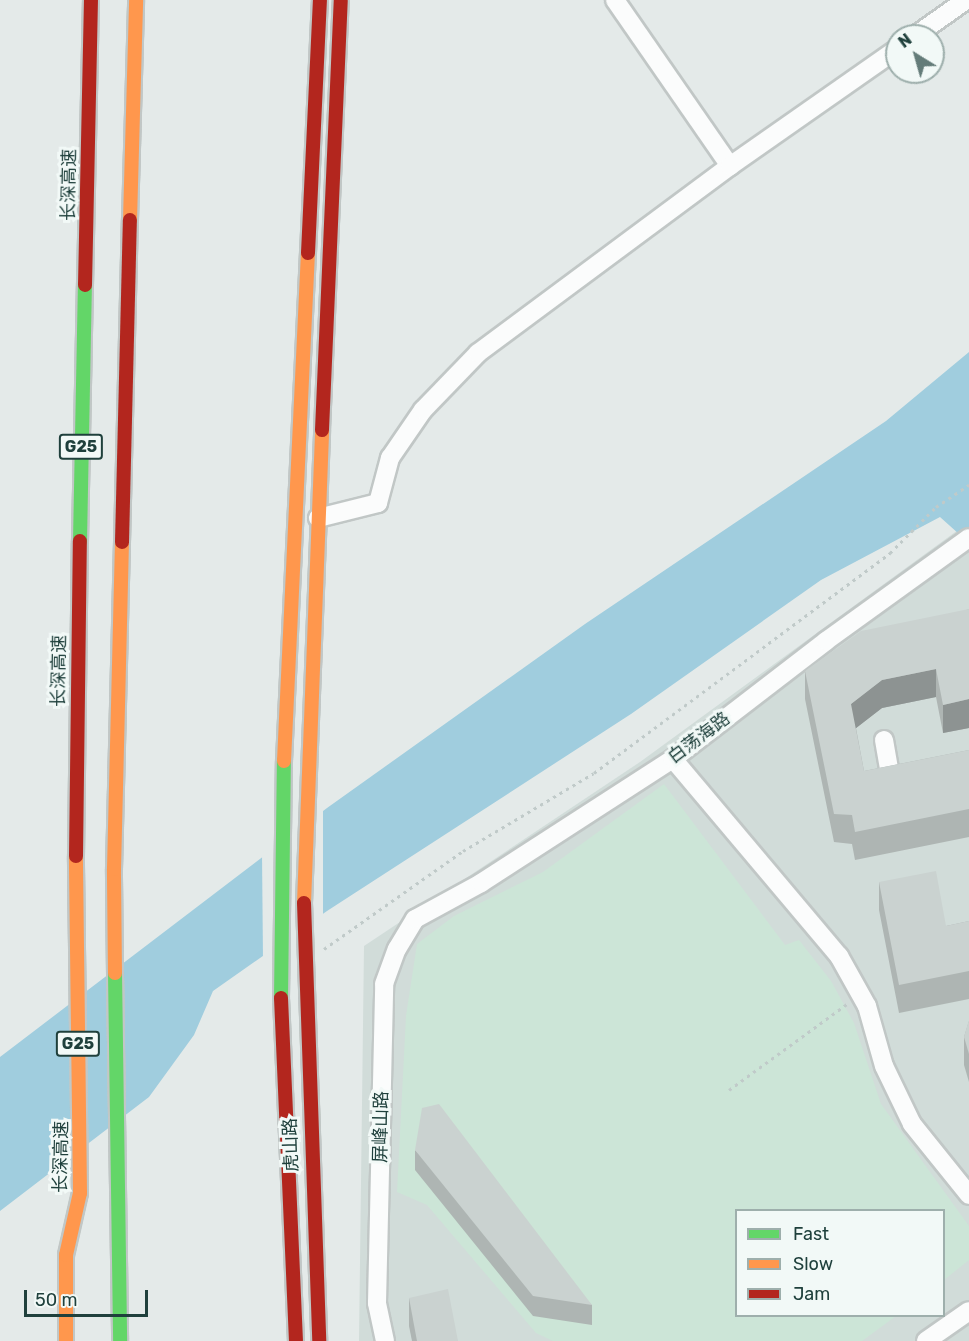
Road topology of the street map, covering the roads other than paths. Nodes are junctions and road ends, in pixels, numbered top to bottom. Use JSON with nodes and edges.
{"nodes":[{"id":1,"x":90,"y":0,"type":"edge"},
{"id":2,"x":136,"y":0,"type":"edge"},
{"id":3,"x":320,"y":0,"type":"edge"},
{"id":4,"x":341,"y":0,"type":"edge"},
{"id":5,"x":615,"y":0,"type":"edge"},
{"id":6,"x":966,"y":0,"type":"edge"},
{"id":7,"x":932,"y":24,"type":"edge"},
{"id":8,"x":885,"y":57,"type":"edge"},
{"id":9,"x":730,"y":166,"type":"junction"},
{"id":10,"x":318,"y":518,"type":"junction"},
{"id":11,"x":969,"y":538,"type":"edge"},
{"id":12,"x":870,"y":634,"type":"edge"},
{"id":13,"x":826,"y":641,"type":"junction"},
{"id":14,"x":884,"y":740,"type":"dead end"},
{"id":15,"x":673,"y":759,"type":"junction"},
{"id":16,"x":913,"y":776,"type":"edge"},
{"id":17,"x":415,"y":919,"type":"joint"},
{"id":18,"x":969,"y":1195,"type":"edge"},
{"id":19,"x":969,"y":1311,"type":"edge"},
{"id":20,"x":66,"y":1341,"type":"edge"},
{"id":21,"x":120,"y":1341,"type":"edge"},
{"id":22,"x":296,"y":1341,"type":"edge"},
{"id":23,"x":319,"y":1341,"type":"edge"},
{"id":24,"x":385,"y":1341,"type":"edge"},
{"id":25,"x":926,"y":1341,"type":"edge"}],
"edges":[{"from":1,"to":20,"type":"main road","name":"长深高速","number":"G25"},
{"from":2,"to":21,"type":"main road","number":"G25"},
{"from":3,"to":22,"type":"main road","name":"虎山路"},
{"from":4,"to":10,"type":"main road","name":"虎山路"},
{"from":5,"to":9,"type":"street"},
{"from":6,"to":7,"type":"street"},
{"from":8,"to":9,"type":"street"},
{"from":9,"to":10,"type":"street"},
{"from":10,"to":23,"type":"main road","name":"虎山路"},
{"from":11,"to":13,"type":"street","name":"白荡海路"},
{"from":12,"to":13,"type":"street"},
{"from":13,"to":15,"type":"street","name":"白荡海路"},
{"from":14,"to":16,"type":"street"},
{"from":15,"to":17,"type":"street","name":"白荡海路"},
{"from":15,"to":18,"type":"street"},
{"from":17,"to":24,"type":"street","name":"屏峰山路"},
{"from":19,"to":25,"type":"street"}]}
